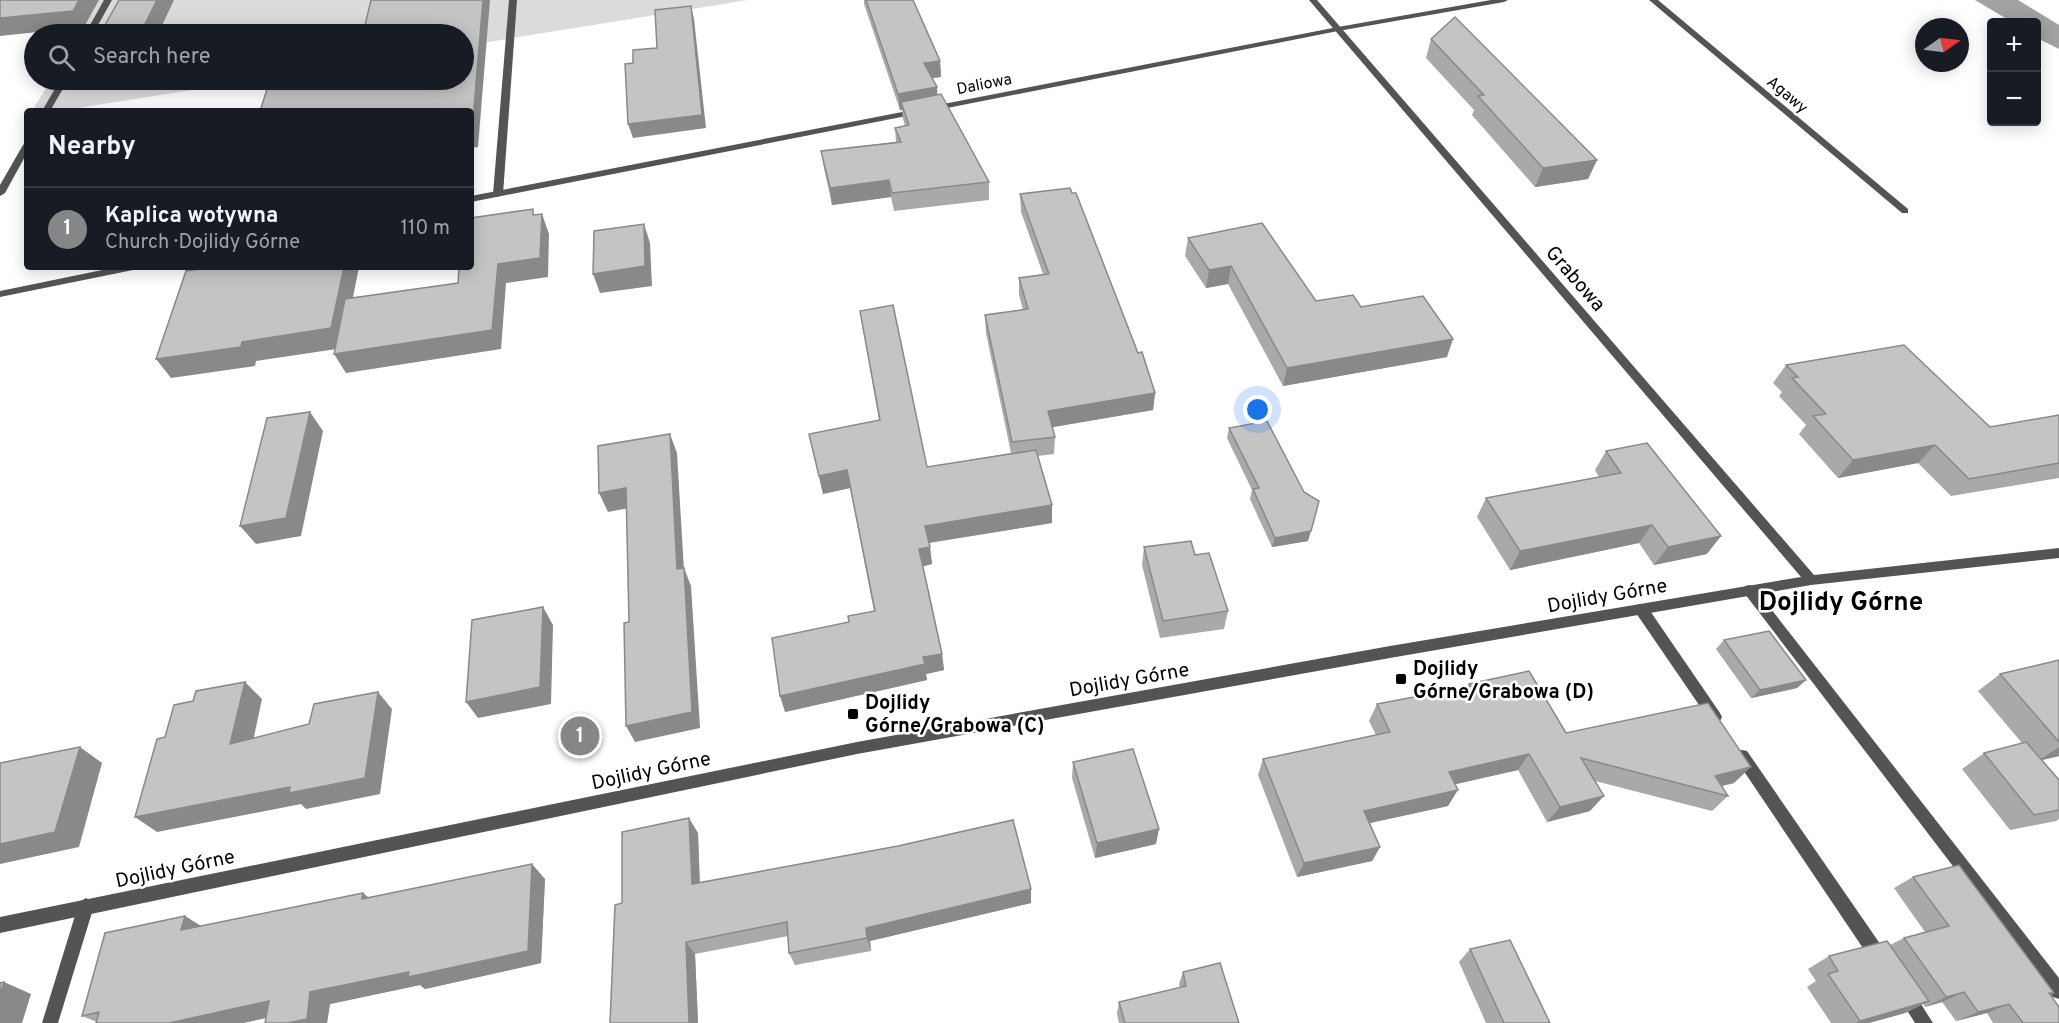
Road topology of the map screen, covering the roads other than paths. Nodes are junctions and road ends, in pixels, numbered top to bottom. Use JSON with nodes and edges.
{"nodes":[{"id":1,"x":108,"y":0,"type":"edge"},
{"id":2,"x":513,"y":0,"type":"edge"},
{"id":3,"x":1313,"y":0,"type":"edge"},
{"id":4,"x":1504,"y":0,"type":"edge"},
{"id":5,"x":1653,"y":0,"type":"edge"},
{"id":6,"x":95,"y":24,"type":"edge"},
{"id":7,"x":1338,"y":29,"type":"junction"},
{"id":8,"x":58,"y":90,"type":"edge"},
{"id":9,"x":48,"y":108,"type":"edge"},
{"id":10,"x":24,"y":150,"type":"edge"},
{"id":11,"x":0,"y":194,"type":"edge"},
{"id":12,"x":498,"y":194,"type":"junction"},
{"id":13,"x":474,"y":199,"type":"edge"},
{"id":14,"x":1905,"y":211,"type":"dead end"},
{"id":15,"x":118,"y":270,"type":"edge"},
{"id":16,"x":0,"y":294,"type":"edge"},
{"id":17,"x":2059,"y":553,"type":"edge"},
{"id":18,"x":1811,"y":580,"type":"junction"},
{"id":19,"x":1749,"y":590,"type":"junction"},
{"id":20,"x":1641,"y":609,"type":"junction"},
{"id":21,"x":1722,"y":727,"type":"edge"},
{"id":22,"x":1736,"y":747,"type":"edge"},
{"id":23,"x":86,"y":906,"type":"junction"},
{"id":24,"x":0,"y":925,"type":"edge"},
{"id":25,"x":2059,"y":991,"type":"edge"},
{"id":26,"x":50,"y":1023,"type":"edge"},
{"id":27,"x":1925,"y":1023,"type":"edge"}],
"edges":[{"from":1,"to":6,"type":"street"},
{"from":2,"to":12,"type":"street"},
{"from":3,"to":7,"type":"street","name":"Grabowa"},
{"from":4,"to":7,"type":"street","name":"Daliowa"},
{"from":5,"to":14,"type":"street","name":"Agawy"},
{"from":7,"to":12,"type":"street","name":"Daliowa"},
{"from":7,"to":18,"type":"street","name":"Grabowa"},
{"from":8,"to":9,"type":"street"},
{"from":10,"to":11,"type":"street"},
{"from":12,"to":13,"type":"street","name":"Daliowa"},
{"from":15,"to":16,"type":"street"},
{"from":17,"to":18,"type":"street","name":"Dojlidy Górne"},
{"from":18,"to":19,"type":"street","name":"Dojlidy Górne"},
{"from":19,"to":20,"type":"street","name":"Dojlidy Górne"},
{"from":19,"to":25,"type":"street"},
{"from":20,"to":21,"type":"street"},
{"from":20,"to":23,"type":"street","name":"Dojlidy Górne"},
{"from":22,"to":27,"type":"street"},
{"from":23,"to":24,"type":"street","name":"Dojlidy Górne"},
{"from":23,"to":26,"type":"street"}]}
